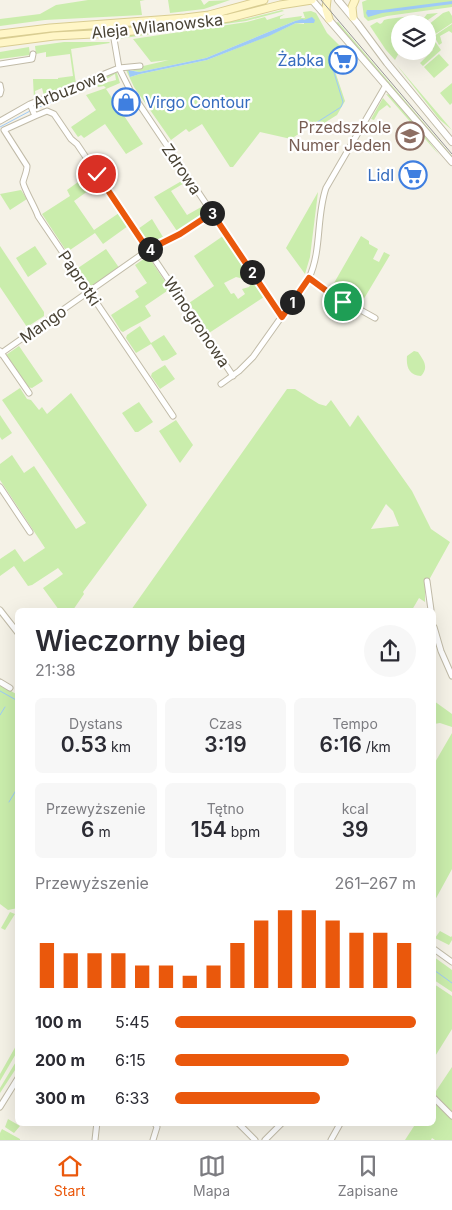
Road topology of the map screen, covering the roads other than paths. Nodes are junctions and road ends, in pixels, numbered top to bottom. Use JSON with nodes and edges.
{"nodes":[{"id":1,"x":264,"y":0,"type":"edge"},
{"id":2,"x":312,"y":0,"type":"edge"},
{"id":3,"x":327,"y":0,"type":"edge"},
{"id":4,"x":338,"y":0,"type":"edge"},
{"id":5,"x":355,"y":0,"type":"edge"},
{"id":6,"x":352,"y":17,"type":"junction"},
{"id":7,"x":329,"y":19,"type":"junction"},
{"id":8,"x":113,"y":33,"type":"junction"},
{"id":9,"x":0,"y":34,"type":"edge"},
{"id":10,"x":0,"y":43,"type":"edge"},
{"id":11,"x":33,"y":54,"type":"dead end"},
{"id":12,"x":0,"y":64,"type":"edge"},
{"id":13,"x":140,"y":66,"type":"dead end"},
{"id":14,"x":119,"y":68,"type":"junction"},
{"id":15,"x":386,"y":84,"type":"junction"},
{"id":16,"x":0,"y":85,"type":"edge"},
{"id":17,"x":0,"y":94,"type":"edge"},
{"id":18,"x":30,"y":105,"type":"junction"},
{"id":19,"x":34,"y":114,"type":"junction"},
{"id":20,"x":0,"y":121,"type":"edge"},
{"id":21,"x":452,"y":142,"type":"edge"},
{"id":22,"x":452,"y":162,"type":"edge"},
{"id":23,"x":212,"y":213,"type":"junction"},
{"id":24,"x":148,"y":250,"type":"junction"},
{"id":25,"x":309,"y":278,"type":"junction"},
{"id":26,"x":89,"y":292,"type":"junction"},
{"id":27,"x":282,"y":317,"type":"junction"},
{"id":28,"x":374,"y":318,"type":"dead end"},
{"id":29,"x":1,"y":353,"type":"edge"},
{"id":30,"x":233,"y":376,"type":"junction"},
{"id":31,"x":222,"y":384,"type":"dead end"},
{"id":32,"x":29,"y":392,"type":"dead end"},
{"id":33,"x":173,"y":416,"type":"dead end"},
{"id":34,"x":0,"y":486,"type":"edge"},
{"id":35,"x":30,"y":532,"type":"dead end"},
{"id":36,"x":428,"y":581,"type":"dead end"},
{"id":37,"x":431,"y":608,"type":"edge"},
{"id":38,"x":0,"y":610,"type":"edge"},
{"id":39,"x":15,"y":629,"type":"edge"},
{"id":40,"x":436,"y":634,"type":"edge"},
{"id":41,"x":452,"y":676,"type":"edge"},
{"id":42,"x":0,"y":682,"type":"edge"},
{"id":43,"x":10,"y":688,"type":"dead end"},
{"id":44,"x":436,"y":951,"type":"edge"},
{"id":45,"x":452,"y":962,"type":"edge"},
{"id":46,"x":15,"y":1083,"type":"edge"},
{"id":47,"x":436,"y":1100,"type":"edge"},
{"id":48,"x":0,"y":1107,"type":"edge"},
{"id":49,"x":452,"y":1116,"type":"edge"},
{"id":50,"x":97,"y":1126,"type":"edge"},
{"id":51,"x":156,"y":1126,"type":"edge"},
{"id":52,"x":243,"y":1126,"type":"edge"},
{"id":53,"x":279,"y":1126,"type":"edge"},
{"id":54,"x":339,"y":1126,"type":"edge"},
{"id":55,"x":95,"y":1140,"type":"edge"},
{"id":56,"x":153,"y":1140,"type":"edge"},
{"id":57,"x":255,"y":1140,"type":"edge"},
{"id":58,"x":264,"y":1140,"type":"edge"},
{"id":59,"x":331,"y":1140,"type":"edge"}],
"edges":[{"from":1,"to":9,"type":"main road","name":"Aleja Wilanowska"},
{"from":2,"to":7,"type":"street"},
{"from":2,"to":8,"type":"main road","name":"Aleja Wilanowska"},
{"from":3,"to":7,"type":"main road"},
{"from":4,"to":6,"type":"street"},
{"from":5,"to":6,"type":"main road"},
{"from":6,"to":21,"type":"street"},
{"from":7,"to":15,"type":"street"},
{"from":8,"to":10,"type":"main road","name":"Aleja Wilanowska"},
{"from":8,"to":14,"type":"street","name":"Zdrowa"},
{"from":11,"to":12,"type":"street"},
{"from":13,"to":14,"type":"street","name":"Arbuzowa"},
{"from":14,"to":18,"type":"street","name":"Arbuzowa"},
{"from":14,"to":23,"type":"street","name":"Zdrowa"},
{"from":15,"to":22,"type":"street"},
{"from":15,"to":25,"type":"street"},
{"from":16,"to":17,"type":"street"},
{"from":18,"to":19,"type":"street"},
{"from":18,"to":20,"type":"street","name":"Arbuzowa"},
{"from":19,"to":24,"type":"street","name":"Winogronowa"},
{"from":19,"to":26,"type":"street","name":"Paprotki"},
{"from":23,"to":24,"type":"street","name":"Mango"},
{"from":23,"to":27,"type":"street","name":"Zdrowa"},
{"from":24,"to":26,"type":"street","name":"Mango"},
{"from":24,"to":30,"type":"street","name":"Winogronowa"},
{"from":25,"to":27,"type":"street"},
{"from":25,"to":28,"type":"street"},
{"from":26,"to":29,"type":"street","name":"Mango"},
{"from":26,"to":33,"type":"street","name":"Paprotki"},
{"from":27,"to":30,"type":"street"},
{"from":29,"to":32,"type":"street"},
{"from":30,"to":31,"type":"street"},
{"from":34,"to":35,"type":"street"},
{"from":36,"to":37,"type":"street"},
{"from":38,"to":39,"type":"street"},
{"from":40,"to":41,"type":"street"},
{"from":42,"to":43,"type":"street"},
{"from":44,"to":45,"type":"street"},
{"from":46,"to":48,"type":"street"},
{"from":47,"to":49,"type":"street"},
{"from":50,"to":55,"type":"street"},
{"from":51,"to":56,"type":"street"},
{"from":52,"to":57,"type":"street"},
{"from":53,"to":58,"type":"street"},
{"from":54,"to":59,"type":"street"}]}
